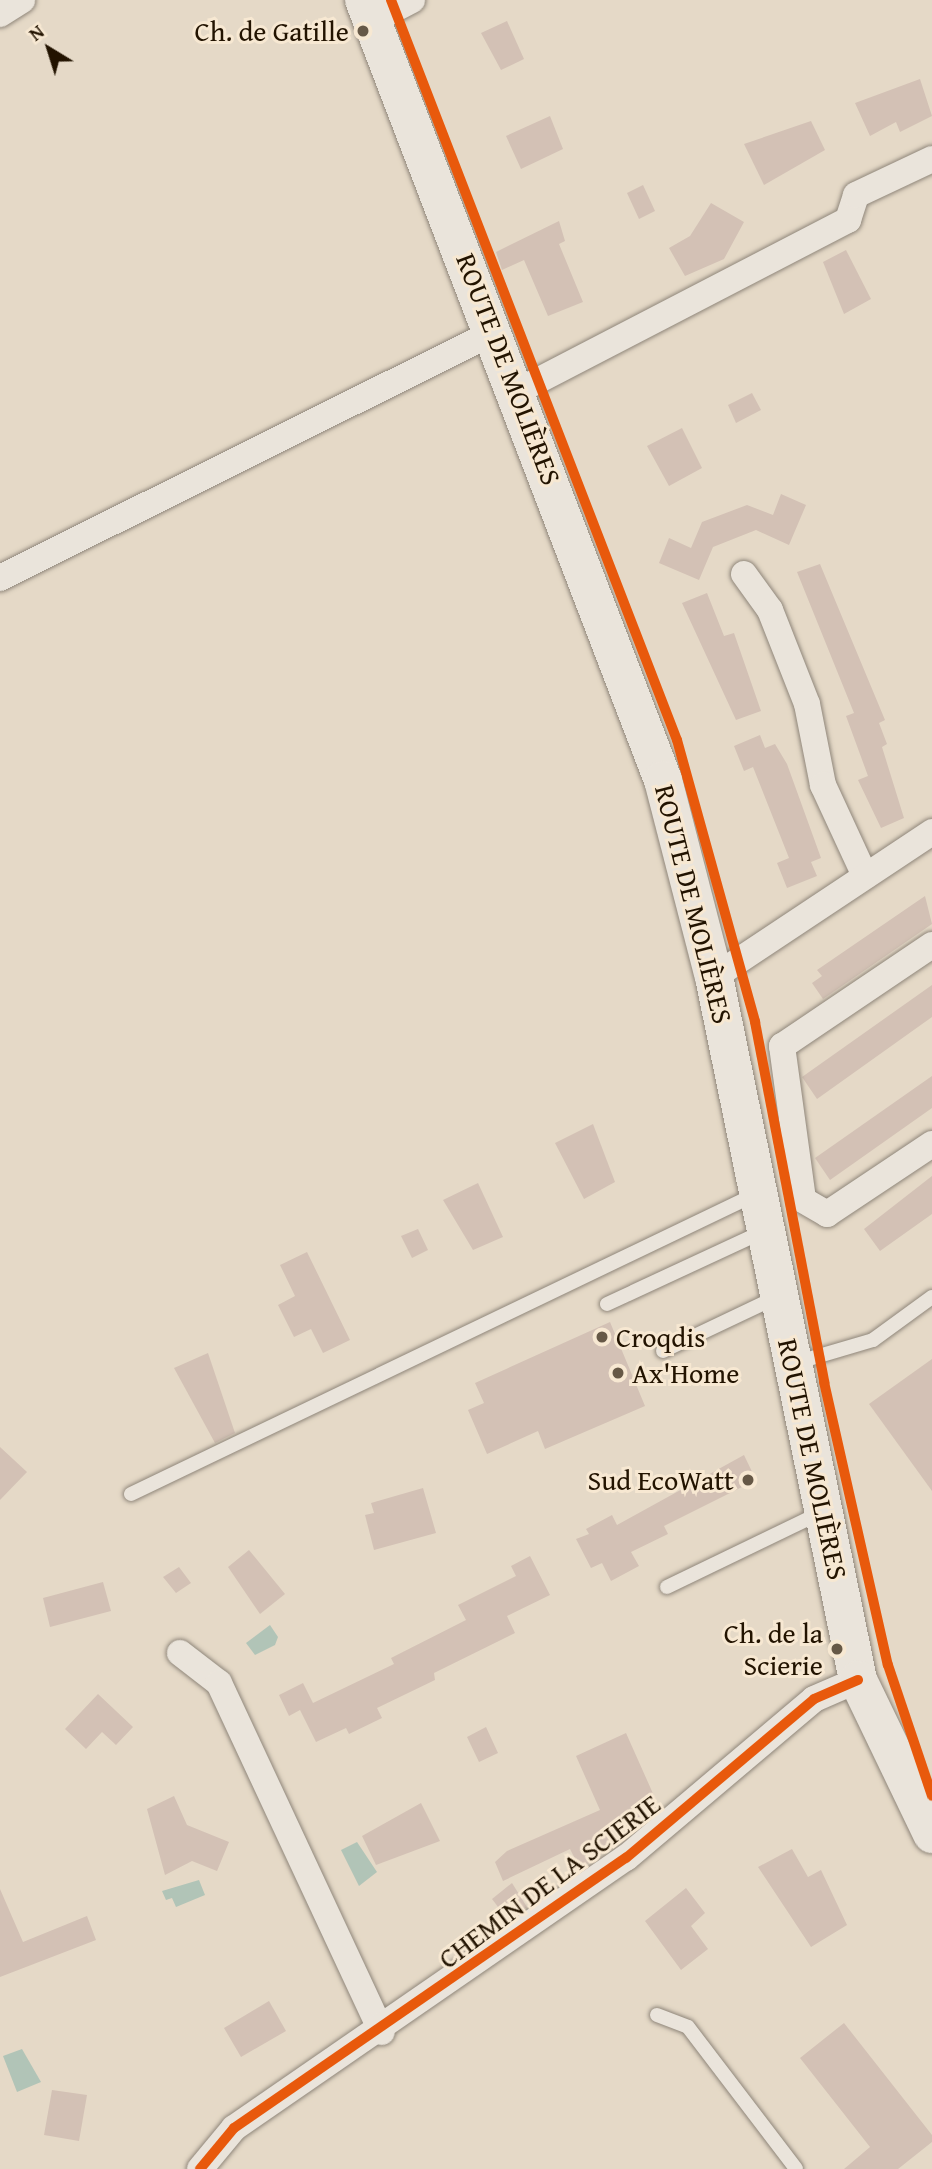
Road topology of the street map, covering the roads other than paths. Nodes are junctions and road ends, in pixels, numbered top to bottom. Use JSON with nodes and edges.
{"nodes":[{"id":1,"x":22,"y":0,"type":"edge"},
{"id":2,"x":412,"y":0,"type":"edge"},
{"id":3,"x":369,"y":10,"type":"edge"},
{"id":4,"x":0,"y":14,"type":"edge"},
{"id":5,"x":932,"y":159,"type":"edge"},
{"id":6,"x":494,"y":332,"type":"junction"},
{"id":7,"x":518,"y":391,"type":"junction"},
{"id":8,"x":744,"y":574,"type":"dead end"},
{"id":9,"x":0,"y":579,"type":"edge"},
{"id":10,"x":932,"y":832,"type":"edge"},
{"id":11,"x":865,"y":876,"type":"junction"},
{"id":12,"x":932,"y":945,"type":"edge"},
{"id":13,"x":714,"y":977,"type":"junction"},
{"id":14,"x":932,"y":1144,"type":"edge"},
{"id":15,"x":759,"y":1193,"type":"junction"},
{"id":16,"x":766,"y":1230,"type":"junction"},
{"id":17,"x":780,"y":1296,"type":"junction"},
{"id":18,"x":932,"y":1297,"type":"edge"},
{"id":19,"x":607,"y":1304,"type":"dead end"},
{"id":20,"x":663,"y":1351,"type":"dead end"},
{"id":21,"x":794,"y":1363,"type":"junction"},
{"id":22,"x":131,"y":1494,"type":"dead end"},
{"id":23,"x":824,"y":1511,"type":"junction"},
{"id":24,"x":667,"y":1587,"type":"dead end"},
{"id":25,"x":180,"y":1653,"type":"dead end"},
{"id":26,"x":858,"y":1680,"type":"junction"},
{"id":27,"x":932,"y":1834,"type":"edge"},
{"id":28,"x":657,"y":2015,"type":"dead end"},
{"id":29,"x":382,"y":2032,"type":"junction"},
{"id":30,"x":200,"y":2169,"type":"edge"},
{"id":31,"x":796,"y":2169,"type":"edge"}],
"edges":[{"from":1,"to":4,"type":"street"},
{"from":2,"to":3,"type":"street"},
{"from":3,"to":6,"type":"main road","name":"ROUTE DE MOLIÈRES"},
{"from":5,"to":7,"type":"street"},
{"from":6,"to":7,"type":"main road","name":"ROUTE DE MOLIÈRES"},
{"from":6,"to":9,"type":"street"},
{"from":7,"to":13,"type":"main road","name":"ROUTE DE MOLIÈRES"},
{"from":8,"to":11,"type":"street"},
{"from":10,"to":11,"type":"street"},
{"from":11,"to":13,"type":"street"},
{"from":12,"to":14,"type":"street"},
{"from":13,"to":15,"type":"main road","name":"ROUTE DE MOLIÈRES"},
{"from":15,"to":16,"type":"main road","name":"ROUTE DE MOLIÈRES"},
{"from":15,"to":22,"type":"lane"},
{"from":16,"to":17,"type":"main road","name":"ROUTE DE MOLIÈRES"},
{"from":16,"to":19,"type":"lane"},
{"from":17,"to":20,"type":"lane"},
{"from":17,"to":21,"type":"main road","name":"ROUTE DE MOLIÈRES"},
{"from":18,"to":21,"type":"lane"},
{"from":21,"to":23,"type":"main road","name":"ROUTE DE MOLIÈRES"},
{"from":23,"to":24,"type":"lane"},
{"from":23,"to":26,"type":"main road","name":"ROUTE DE MOLIÈRES"},
{"from":25,"to":29,"type":"street"},
{"from":26,"to":27,"type":"main road","name":"ROUTE DE MOLIÈRES"},
{"from":26,"to":29,"type":"street","name":"CHEMIN DE LA SCIERIE"},
{"from":28,"to":31,"type":"lane"},
{"from":29,"to":30,"type":"street","name":"CHEMIN DE LA SCIERIE"}]}
